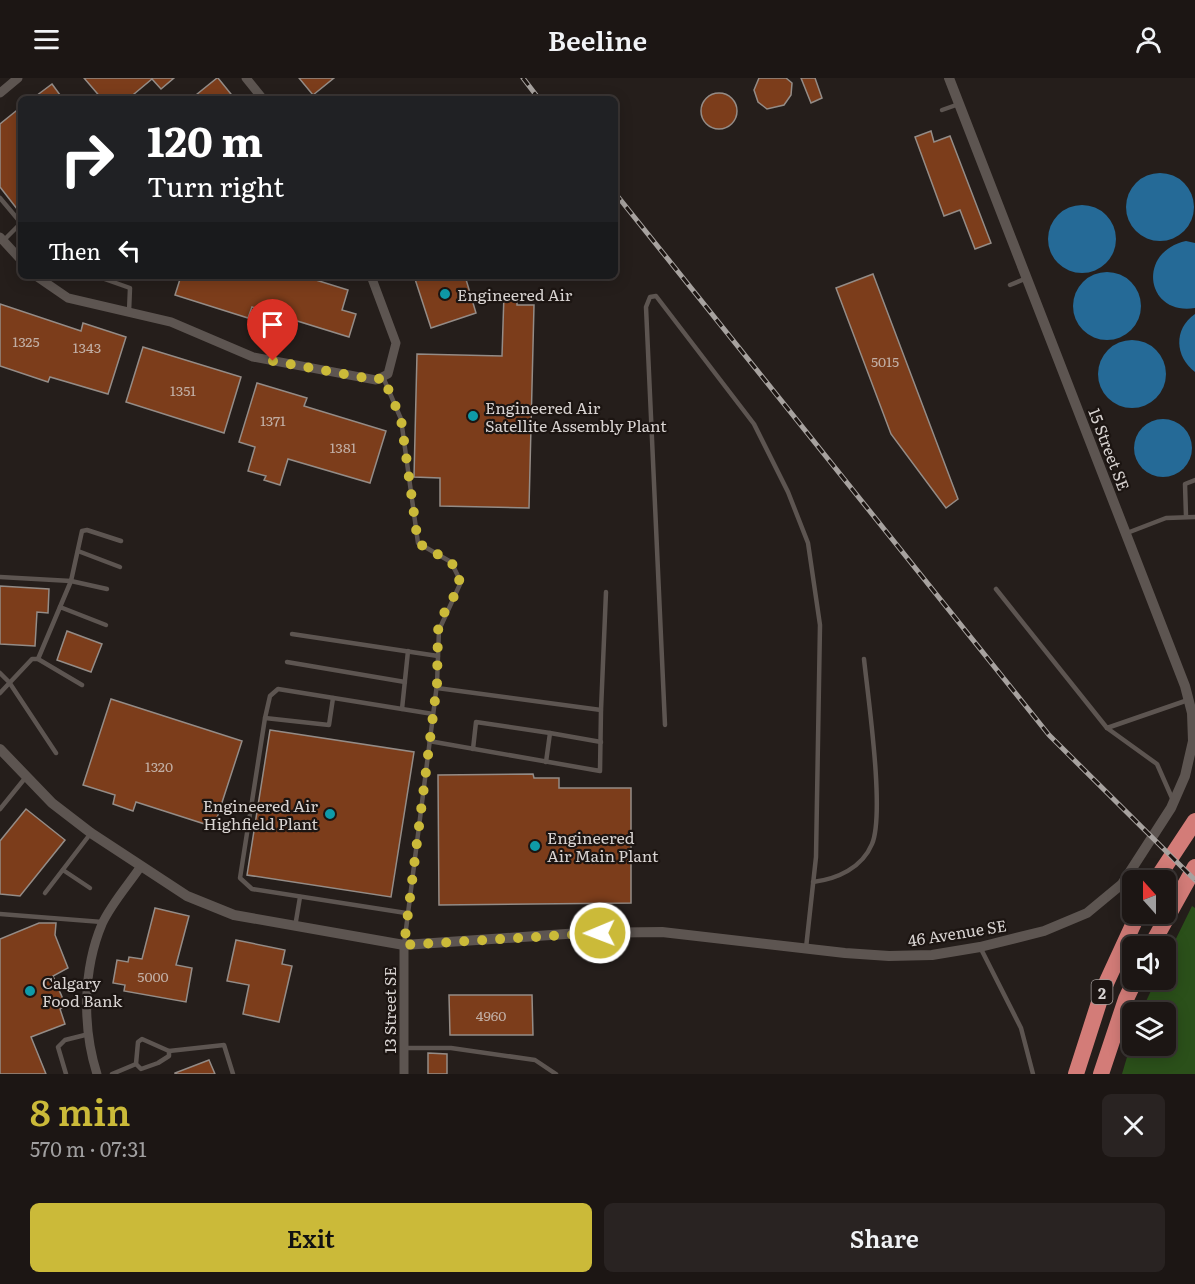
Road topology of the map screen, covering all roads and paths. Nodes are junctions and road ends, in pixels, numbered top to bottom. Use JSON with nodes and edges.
{"nodes":[{"id":1,"x":18,"y":78,"type":"edge"},
{"id":2,"x":246,"y":78,"type":"edge"},
{"id":3,"x":949,"y":78,"type":"edge"},
{"id":4,"x":0,"y":93,"type":"edge"},
{"id":5,"x":261,"y":96,"type":"edge"},
{"id":6,"x":959,"y":104,"type":"junction"},
{"id":7,"x":942,"y":110,"type":"dead end"},
{"id":8,"x":0,"y":198,"type":"edge"},
{"id":9,"x":18,"y":219,"type":"edge"},
{"id":10,"x":18,"y":226,"type":"edge"},
{"id":11,"x":2,"y":239,"type":"edge"},
{"id":12,"x":18,"y":257,"type":"edge"},
{"id":13,"x":1027,"y":278,"type":"junction"},
{"id":14,"x":40,"y":279,"type":"edge"},
{"id":15,"x":104,"y":279,"type":"edge"},
{"id":16,"x":372,"y":279,"type":"edge"},
{"id":17,"x":1010,"y":285,"type":"dead end"},
{"id":18,"x":129,"y":312,"type":"junction"},
{"id":19,"x":383,"y":377,"type":"junction"},
{"id":20,"x":1195,"y":480,"type":"edge"},
{"id":21,"x":1186,"y":516,"type":"junction"},
{"id":22,"x":1195,"y":517,"type":"edge"},
{"id":23,"x":1127,"y":533,"type":"junction"},
{"id":24,"x":121,"y":541,"type":"dead end"},
{"id":25,"x":78,"y":551,"type":"junction"},
{"id":26,"x":120,"y":567,"type":"dead end"},
{"id":27,"x":0,"y":577,"type":"edge"},
{"id":28,"x":71,"y":581,"type":"junction"},
{"id":29,"x":107,"y":589,"type":"dead end"},
{"id":30,"x":996,"y":589,"type":"dead end"},
{"id":31,"x":606,"y":592,"type":"dead end"},
{"id":32,"x":60,"y":607,"type":"junction"},
{"id":33,"x":106,"y":625,"type":"dead end"},
{"id":34,"x":292,"y":634,"type":"dead end"},
{"id":35,"x":408,"y":651,"type":"junction"},
{"id":36,"x":438,"y":656,"type":"junction"},
{"id":37,"x":38,"y":659,"type":"junction"},
{"id":38,"x":864,"y":659,"type":"dead end"},
{"id":39,"x":287,"y":662,"type":"dead end"},
{"id":40,"x":0,"y":673,"type":"edge"},
{"id":41,"x":9,"y":682,"type":"junction"},
{"id":42,"x":405,"y":682,"type":"junction"},
{"id":43,"x":82,"y":685,"type":"dead end"},
{"id":44,"x":436,"y":688,"type":"junction"},
{"id":45,"x":0,"y":693,"type":"edge"},
{"id":46,"x":333,"y":698,"type":"junction"},
{"id":47,"x":1188,"y":700,"type":"junction"},
{"id":48,"x":402,"y":709,"type":"junction"},
{"id":49,"x":601,"y":710,"type":"junction"},
{"id":50,"x":433,"y":714,"type":"junction"},
{"id":51,"x":265,"y":718,"type":"junction"},
{"id":52,"x":665,"y":725,"type":"dead end"},
{"id":53,"x":1107,"y":728,"type":"junction"},
{"id":54,"x":550,"y":733,"type":"junction"},
{"id":55,"x":429,"y":741,"type":"junction"},
{"id":56,"x":601,"y":742,"type":"junction"},
{"id":57,"x":0,"y":749,"type":"edge"},
{"id":58,"x":474,"y":749,"type":"junction"},
{"id":59,"x":56,"y":753,"type":"dead end"},
{"id":60,"x":546,"y":762,"type":"junction"},
{"id":61,"x":26,"y":777,"type":"junction"},
{"id":62,"x":1174,"y":801,"type":"junction"},
{"id":63,"x":0,"y":809,"type":"edge"},
{"id":64,"x":1195,"y":821,"type":"edge"},
{"id":65,"x":91,"y":833,"type":"junction"},
{"id":66,"x":1155,"y":834,"type":"joint"},
{"id":67,"x":141,"y":866,"type":"junction"},
{"id":68,"x":1195,"y":867,"type":"edge"},
{"id":69,"x":63,"y":870,"type":"junction"},
{"id":70,"x":1163,"y":870,"type":"edge"},
{"id":71,"x":813,"y":882,"type":"junction"},
{"id":72,"x":90,"y":888,"type":"dead end"},
{"id":73,"x":45,"y":893,"type":"dead end"},
{"id":74,"x":300,"y":897,"type":"junction"},
{"id":75,"x":406,"y":913,"type":"junction"},
{"id":76,"x":0,"y":914,"type":"edge"},
{"id":77,"x":103,"y":922,"type":"junction"},
{"id":78,"x":1133,"y":924,"type":"edge"},
{"id":79,"x":295,"y":927,"type":"junction"},
{"id":80,"x":1157,"y":936,"type":"edge"},
{"id":81,"x":404,"y":945,"type":"junction"},
{"id":82,"x":980,"y":947,"type":"junction"},
{"id":83,"x":806,"y":948,"type":"junction"},
{"id":84,"x":1130,"y":990,"type":"edge"},
{"id":85,"x":89,"y":1034,"type":"junction"},
{"id":86,"x":404,"y":1048,"type":"junction"},
{"id":87,"x":169,"y":1051,"type":"junction"},
{"id":88,"x":136,"y":1064,"type":"junction"},
{"id":89,"x":140,"y":1071,"type":"edge"},
{"id":90,"x":66,"y":1074,"type":"edge"},
{"id":91,"x":97,"y":1074,"type":"edge"},
{"id":92,"x":112,"y":1074,"type":"edge"},
{"id":93,"x":233,"y":1074,"type":"edge"},
{"id":94,"x":404,"y":1074,"type":"edge"},
{"id":95,"x":556,"y":1074,"type":"edge"},
{"id":96,"x":1033,"y":1074,"type":"edge"},
{"id":97,"x":1076,"y":1074,"type":"edge"},
{"id":98,"x":1101,"y":1074,"type":"edge"}],
"edges":[{"from":1,"to":4,"type":"street"},
{"from":2,"to":5,"type":"street"},
{"from":3,"to":6,"type":"street","name":"15 Street SE"},
{"from":6,"to":7,"type":"lane"},
{"from":6,"to":13,"type":"street","name":"15 Street SE"},
{"from":8,"to":9,"type":"lane"},
{"from":10,"to":11,"type":"lane"},
{"from":11,"to":12,"type":"street"},
{"from":13,"to":17,"type":"lane"},
{"from":13,"to":23,"type":"street","name":"15 Street SE"},
{"from":14,"to":18,"type":"street"},
{"from":15,"to":18,"type":"lane"},
{"from":16,"to":19,"type":"street"},
{"from":18,"to":19,"type":"street"},
{"from":19,"to":36,"type":"lane"},
{"from":20,"to":21,"type":"lane"},
{"from":21,"to":22,"type":"lane"},
{"from":21,"to":23,"type":"lane"},
{"from":23,"to":47,"type":"street","name":"15 Street SE"},
{"from":24,"to":25,"type":"lane"},
{"from":25,"to":26,"type":"lane"},
{"from":25,"to":28,"type":"lane"},
{"from":27,"to":28,"type":"lane"},
{"from":28,"to":29,"type":"lane"},
{"from":28,"to":32,"type":"lane"},
{"from":30,"to":53,"type":"lane"},
{"from":31,"to":49,"type":"lane"},
{"from":32,"to":33,"type":"lane"},
{"from":32,"to":37,"type":"lane"},
{"from":34,"to":35,"type":"lane"},
{"from":35,"to":36,"type":"lane"},
{"from":35,"to":42,"type":"lane"},
{"from":36,"to":44,"type":"lane"},
{"from":37,"to":41,"type":"lane"},
{"from":37,"to":43,"type":"lane"},
{"from":38,"to":71,"type":"lane"},
{"from":39,"to":42,"type":"lane"},
{"from":40,"to":41,"type":"lane"},
{"from":41,"to":45,"type":"lane"},
{"from":41,"to":59,"type":"lane"},
{"from":42,"to":48,"type":"lane"},
{"from":44,"to":49,"type":"lane"},
{"from":44,"to":50,"type":"lane"},
{"from":46,"to":48,"type":"lane"},
{"from":46,"to":51,"type":"lane"},
{"from":46,"to":51,"type":"lane"},
{"from":47,"to":53,"type":"lane"},
{"from":47,"to":62,"type":"street","name":"15 Street SE"},
{"from":48,"to":50,"type":"lane"},
{"from":49,"to":56,"type":"lane"},
{"from":50,"to":55,"type":"lane"},
{"from":51,"to":74,"type":"lane"},
{"from":52,"to":71,"type":"lane"},
{"from":53,"to":62,"type":"lane"},
{"from":54,"to":56,"type":"lane"},
{"from":54,"to":58,"type":"lane"},
{"from":54,"to":60,"type":"lane"},
{"from":55,"to":58,"type":"lane"},
{"from":55,"to":75,"type":"lane"},
{"from":56,"to":60,"type":"lane"},
{"from":57,"to":61,"type":"street","name":"46 Avenue SE"},
{"from":58,"to":60,"type":"lane"},
{"from":61,"to":63,"type":"lane"},
{"from":61,"to":65,"type":"street","name":"46 Avenue SE"},
{"from":62,"to":66,"type":"street","name":"15 Street SE"},
{"from":64,"to":70,"type":"highway"},
{"from":65,"to":67,"type":"street","name":"46 Avenue SE"},
{"from":65,"to":69,"type":"lane"},
{"from":66,"to":82,"type":"street","name":"46 Avenue SE"},
{"from":67,"to":77,"type":"street"},
{"from":67,"to":79,"type":"street","name":"46 Avenue SE"},
{"from":68,"to":80,"type":"highway"},
{"from":69,"to":72,"type":"lane"},
{"from":69,"to":73,"type":"lane"},
{"from":71,"to":83,"type":"lane"},
{"from":74,"to":75,"type":"lane"},
{"from":74,"to":79,"type":"lane"},
{"from":75,"to":81,"type":"lane"},
{"from":76,"to":77,"type":"lane"},
{"from":77,"to":85,"type":"street"},
{"from":78,"to":97,"type":"highway","number":"2"},
{"from":79,"to":81,"type":"street","name":"46 Avenue SE"},
{"from":81,"to":83,"type":"street","name":"46 Avenue SE"},
{"from":81,"to":86,"type":"street","name":"13 Street SE"},
{"from":82,"to":83,"type":"street","name":"46 Avenue SE"},
{"from":82,"to":96,"type":"lane"},
{"from":84,"to":98,"type":"highway","number":"2"},
{"from":85,"to":90,"type":"lane"},
{"from":85,"to":91,"type":"street"},
{"from":86,"to":94,"type":"street","name":"13 Street SE"},
{"from":86,"to":95,"type":"lane"},
{"from":87,"to":88,"type":"lane"},
{"from":87,"to":89,"type":"lane"},
{"from":87,"to":93,"type":"lane"},
{"from":88,"to":89,"type":"lane"},
{"from":88,"to":92,"type":"lane"}]}
